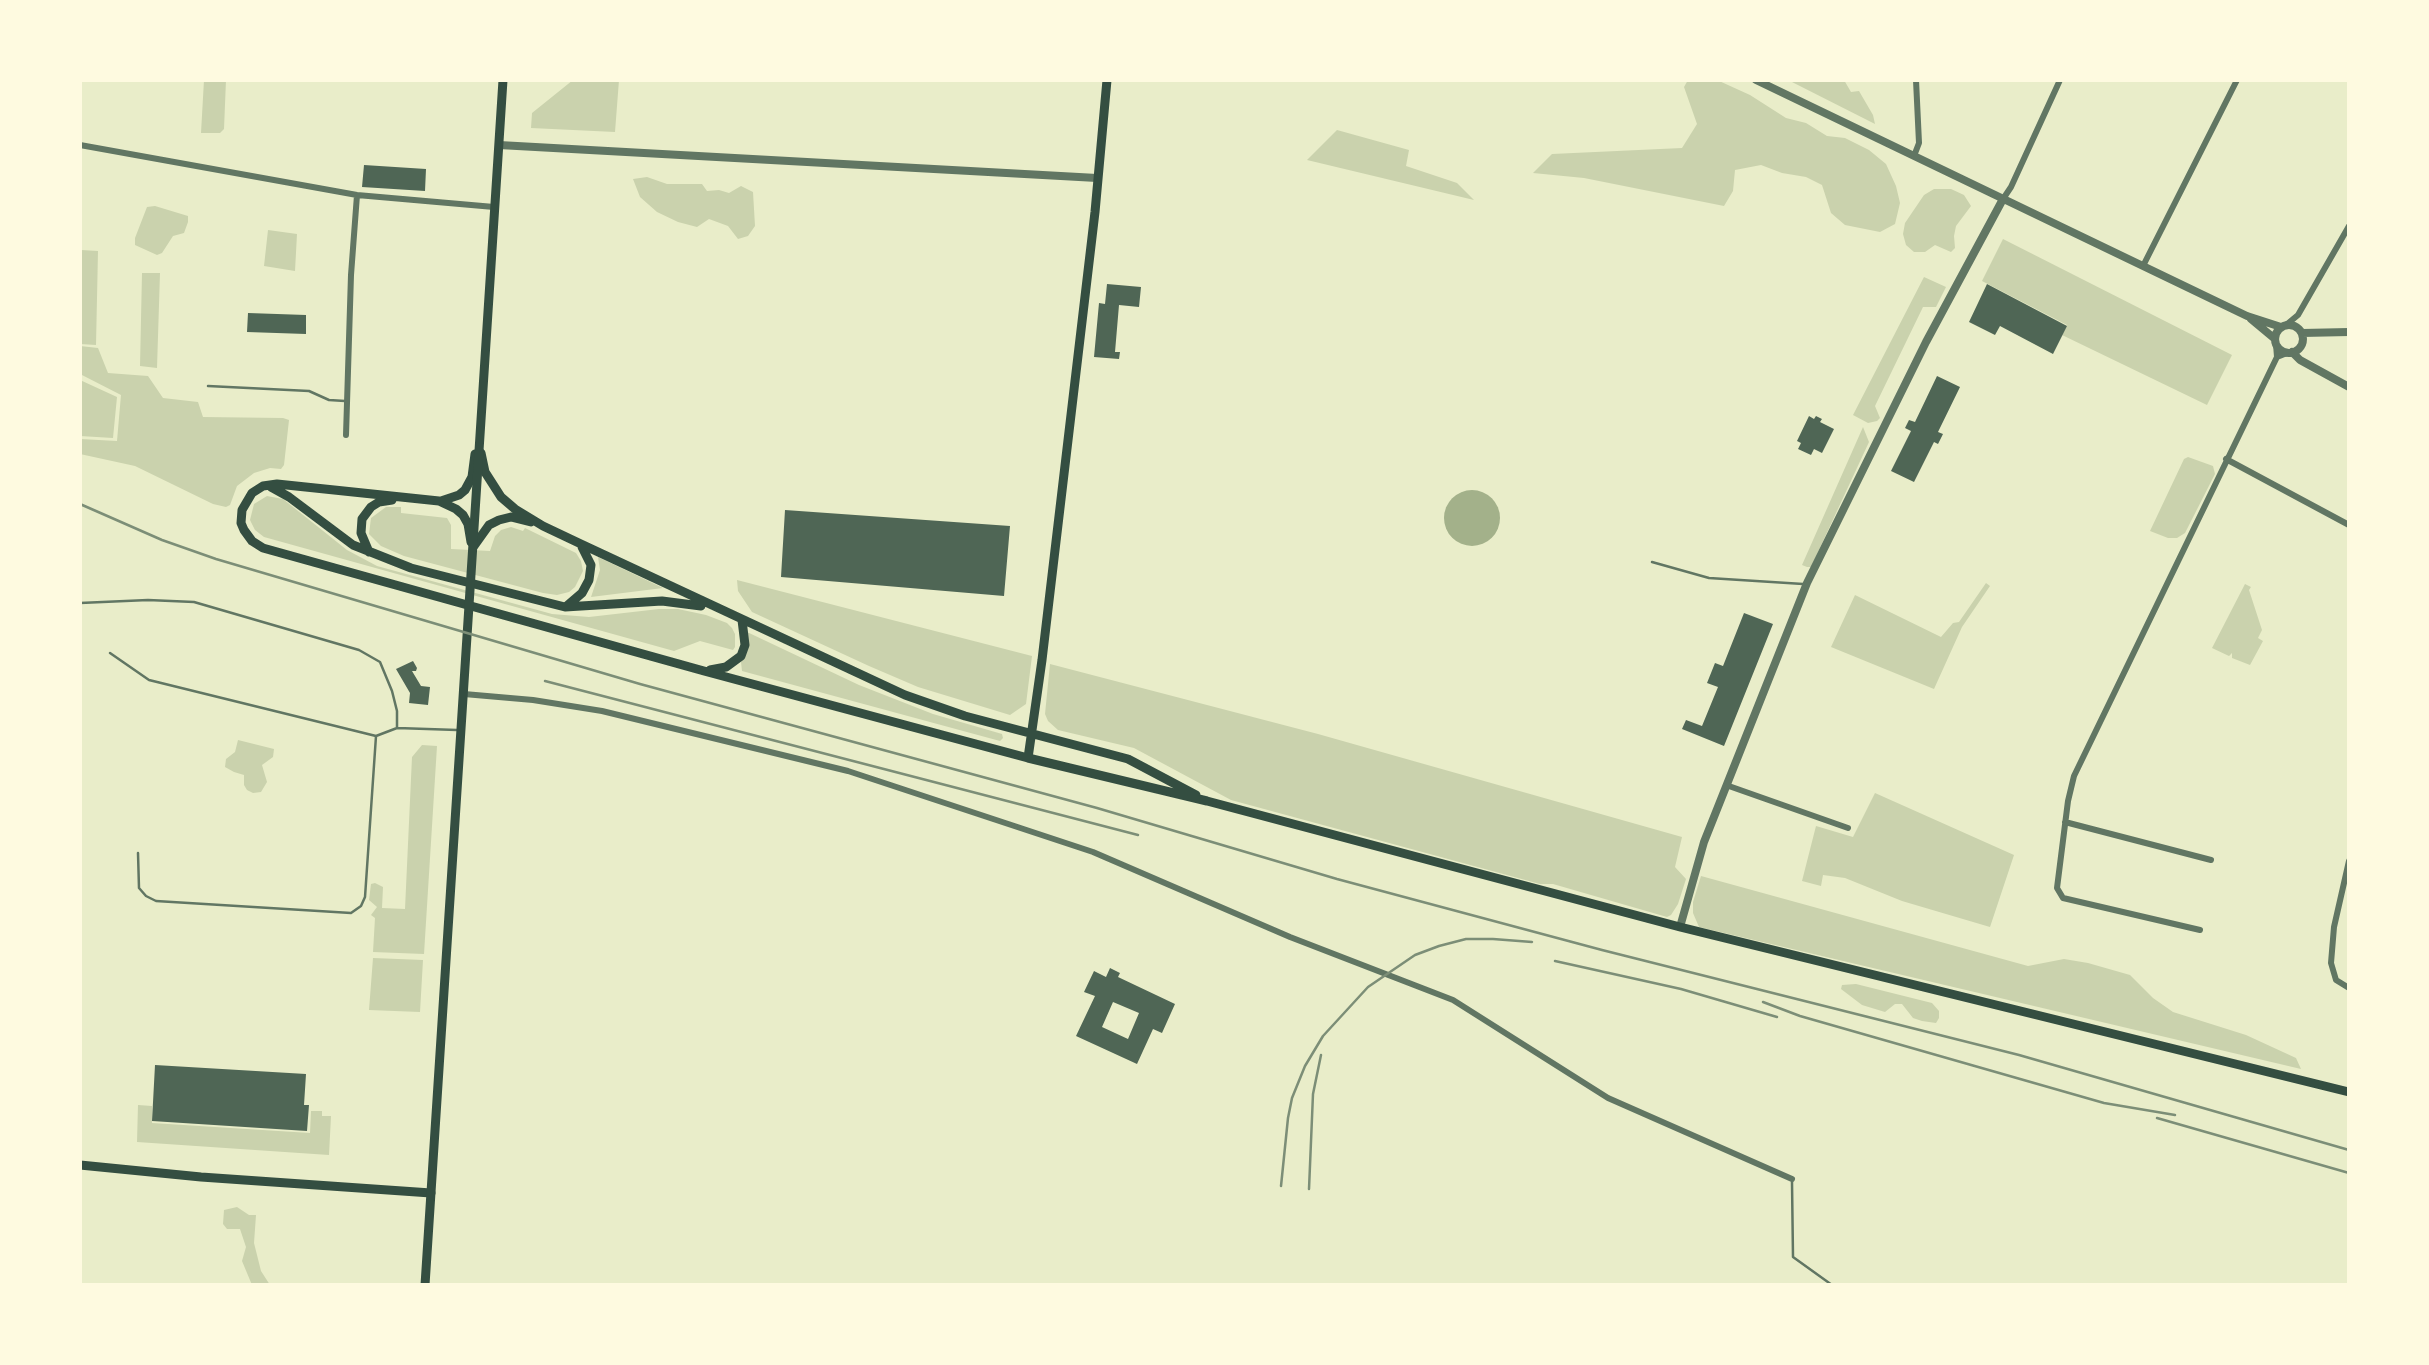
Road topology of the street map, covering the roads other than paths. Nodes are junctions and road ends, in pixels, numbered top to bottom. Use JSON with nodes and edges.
{"nodes":[{"id":1,"x":503,"y":80,"type":"edge"},
{"id":2,"x":1106,"y":80,"type":"edge"},
{"id":3,"x":1756,"y":80,"type":"edge"},
{"id":4,"x":1916,"y":80,"type":"edge"},
{"id":5,"x":2060,"y":80,"type":"edge"},
{"id":6,"x":2237,"y":80,"type":"edge"},
{"id":7,"x":1776,"y":84,"type":"edge"},
{"id":8,"x":80,"y":145,"type":"edge"},
{"id":9,"x":499,"y":145,"type":"junction"},
{"id":10,"x":1914,"y":156,"type":"junction"},
{"id":11,"x":1097,"y":178,"type":"junction"},
{"id":12,"x":357,"y":195,"type":"junction"},
{"id":13,"x":2004,"y":199,"type":"junction"},
{"id":14,"x":494,"y":207,"type":"junction"},
{"id":15,"x":2349,"y":226,"type":"edge"},
{"id":16,"x":2143,"y":266,"type":"junction"},
{"id":17,"x":2298,"y":315,"type":"junction"},
{"id":18,"x":2247,"y":316,"type":"junction"},
{"id":19,"x":2284,"y":326,"type":"junction"},
{"id":20,"x":2300,"y":331,"type":"junction"},
{"id":21,"x":2349,"y":332,"type":"edge"},
{"id":22,"x":2275,"y":342,"type":"junction"},
{"id":23,"x":2290,"y":352,"type":"junction"},
{"id":24,"x":2277,"y":357,"type":"junction"},
{"id":25,"x":208,"y":386,"type":"dead end"},
{"id":26,"x":2349,"y":388,"type":"edge"},
{"id":27,"x":347,"y":401,"type":"junction"},
{"id":28,"x":346,"y":435,"type":"dead end"},
{"id":29,"x":478,"y":438,"type":"junction"},
{"id":30,"x":2226,"y":458,"type":"junction"},
{"id":31,"x":263,"y":486,"type":"junction"},
{"id":32,"x":405,"y":498,"type":"junction"},
{"id":33,"x":438,"y":501,"type":"junction"},
{"id":34,"x":2349,"y":525,"type":"edge"},
{"id":35,"x":542,"y":526,"type":"junction"},
{"id":36,"x":581,"y":544,"type":"junction"},
{"id":37,"x":472,"y":550,"type":"junction"},
{"id":38,"x":369,"y":552,"type":"junction"},
{"id":39,"x":1652,"y":562,"type":"dead end"},
{"id":40,"x":1807,"y":583,"type":"junction"},
{"id":41,"x":80,"y":603,"type":"edge"},
{"id":42,"x":565,"y":607,"type":"junction"},
{"id":43,"x":716,"y":609,"type":"junction"},
{"id":44,"x":742,"y":620,"type":"junction"},
{"id":45,"x":110,"y":654,"type":"dead end"},
{"id":46,"x":704,"y":671,"type":"junction"},
{"id":47,"x":464,"y":694,"type":"junction"},
{"id":48,"x":396,"y":728,"type":"junction"},
{"id":49,"x":462,"y":730,"type":"junction"},
{"id":50,"x":1032,"y":734,"type":"junction"},
{"id":51,"x":376,"y":736,"type":"junction"},
{"id":52,"x":1028,"y":758,"type":"junction"},
{"id":53,"x":1726,"y":785,"type":"junction"},
{"id":54,"x":1207,"y":801,"type":"junction"},
{"id":55,"x":2065,"y":822,"type":"junction"},
{"id":56,"x":1848,"y":828,"type":"dead end"},
{"id":57,"x":138,"y":854,"type":"dead end"},
{"id":58,"x":2211,"y":860,"type":"dead end"},
{"id":59,"x":2349,"y":860,"type":"edge"},
{"id":60,"x":1680,"y":928,"type":"junction"},
{"id":61,"x":2200,"y":930,"type":"dead end"},
{"id":62,"x":2349,"y":988,"type":"edge"},
{"id":63,"x":2349,"y":1092,"type":"edge"},
{"id":64,"x":80,"y":1165,"type":"edge"},
{"id":65,"x":1792,"y":1179,"type":"joint"},
{"id":66,"x":431,"y":1193,"type":"junction"},
{"id":67,"x":425,"y":1285,"type":"edge"},
{"id":68,"x":1832,"y":1285,"type":"edge"}],
"edges":[{"from":1,"to":9,"type":"main road"},
{"from":2,"to":11,"type":"main road"},
{"from":3,"to":7,"type":"street"},
{"from":4,"to":10,"type":"street"},
{"from":5,"to":13,"type":"street"},
{"from":6,"to":16,"type":"street"},
{"from":7,"to":10,"type":"street"},
{"from":8,"to":12,"type":"street"},
{"from":9,"to":11,"type":"street"},
{"from":9,"to":14,"type":"main road"},
{"from":10,"to":13,"type":"street"},
{"from":11,"to":50,"type":"main road"},
{"from":12,"to":14,"type":"street"},
{"from":12,"to":27,"type":"street"},
{"from":13,"to":16,"type":"street"},
{"from":13,"to":40,"type":"street"},
{"from":14,"to":29,"type":"main road"},
{"from":15,"to":17,"type":"street"},
{"from":16,"to":18,"type":"street"},
{"from":17,"to":19,"type":"street"},
{"from":17,"to":20,"type":"street"},
{"from":18,"to":19,"type":"street"},
{"from":18,"to":22,"type":"street"},
{"from":19,"to":20,"type":"street"},
{"from":19,"to":22,"type":"street"},
{"from":20,"to":21,"type":"street"},
{"from":20,"to":23,"type":"street"},
{"from":22,"to":23,"type":"street"},
{"from":22,"to":24,"type":"street"},
{"from":23,"to":24,"type":"street"},
{"from":23,"to":26,"type":"street"},
{"from":24,"to":30,"type":"street"},
{"from":25,"to":27,"type":"lane"},
{"from":27,"to":28,"type":"street"},
{"from":29,"to":33,"type":"main road"},
{"from":29,"to":35,"type":"main road"},
{"from":29,"to":37,"type":"main road"},
{"from":30,"to":34,"type":"street"},
{"from":30,"to":55,"type":"street"},
{"from":31,"to":32,"type":"main road"},
{"from":31,"to":38,"type":"main road"},
{"from":31,"to":46,"type":"main road"},
{"from":32,"to":33,"type":"main road"},
{"from":32,"to":38,"type":"main road"},
{"from":33,"to":37,"type":"main road"},
{"from":35,"to":36,"type":"main road"},
{"from":35,"to":37,"type":"main road"},
{"from":36,"to":42,"type":"main road"},
{"from":36,"to":43,"type":"main road"},
{"from":37,"to":47,"type":"main road"},
{"from":38,"to":42,"type":"main road"},
{"from":39,"to":40,"type":"lane"},
{"from":40,"to":53,"type":"street"},
{"from":41,"to":48,"type":"lane"},
{"from":42,"to":43,"type":"main road"},
{"from":43,"to":44,"type":"main road"},
{"from":44,"to":46,"type":"main road"},
{"from":44,"to":50,"type":"main road"},
{"from":45,"to":51,"type":"lane"},
{"from":46,"to":52,"type":"main road"},
{"from":47,"to":49,"type":"main road"},
{"from":47,"to":65,"type":"street"},
{"from":48,"to":49,"type":"lane"},
{"from":48,"to":51,"type":"lane"},
{"from":49,"to":66,"type":"main road"},
{"from":50,"to":52,"type":"main road"},
{"from":50,"to":54,"type":"main road"},
{"from":51,"to":57,"type":"lane"},
{"from":52,"to":54,"type":"main road"},
{"from":53,"to":56,"type":"street"},
{"from":53,"to":60,"type":"street"},
{"from":54,"to":60,"type":"main road"},
{"from":55,"to":58,"type":"street"},
{"from":55,"to":61,"type":"street"},
{"from":59,"to":62,"type":"street"},
{"from":60,"to":63,"type":"main road"},
{"from":64,"to":66,"type":"main road"},
{"from":65,"to":68,"type":"lane"},
{"from":66,"to":67,"type":"main road"}]}
